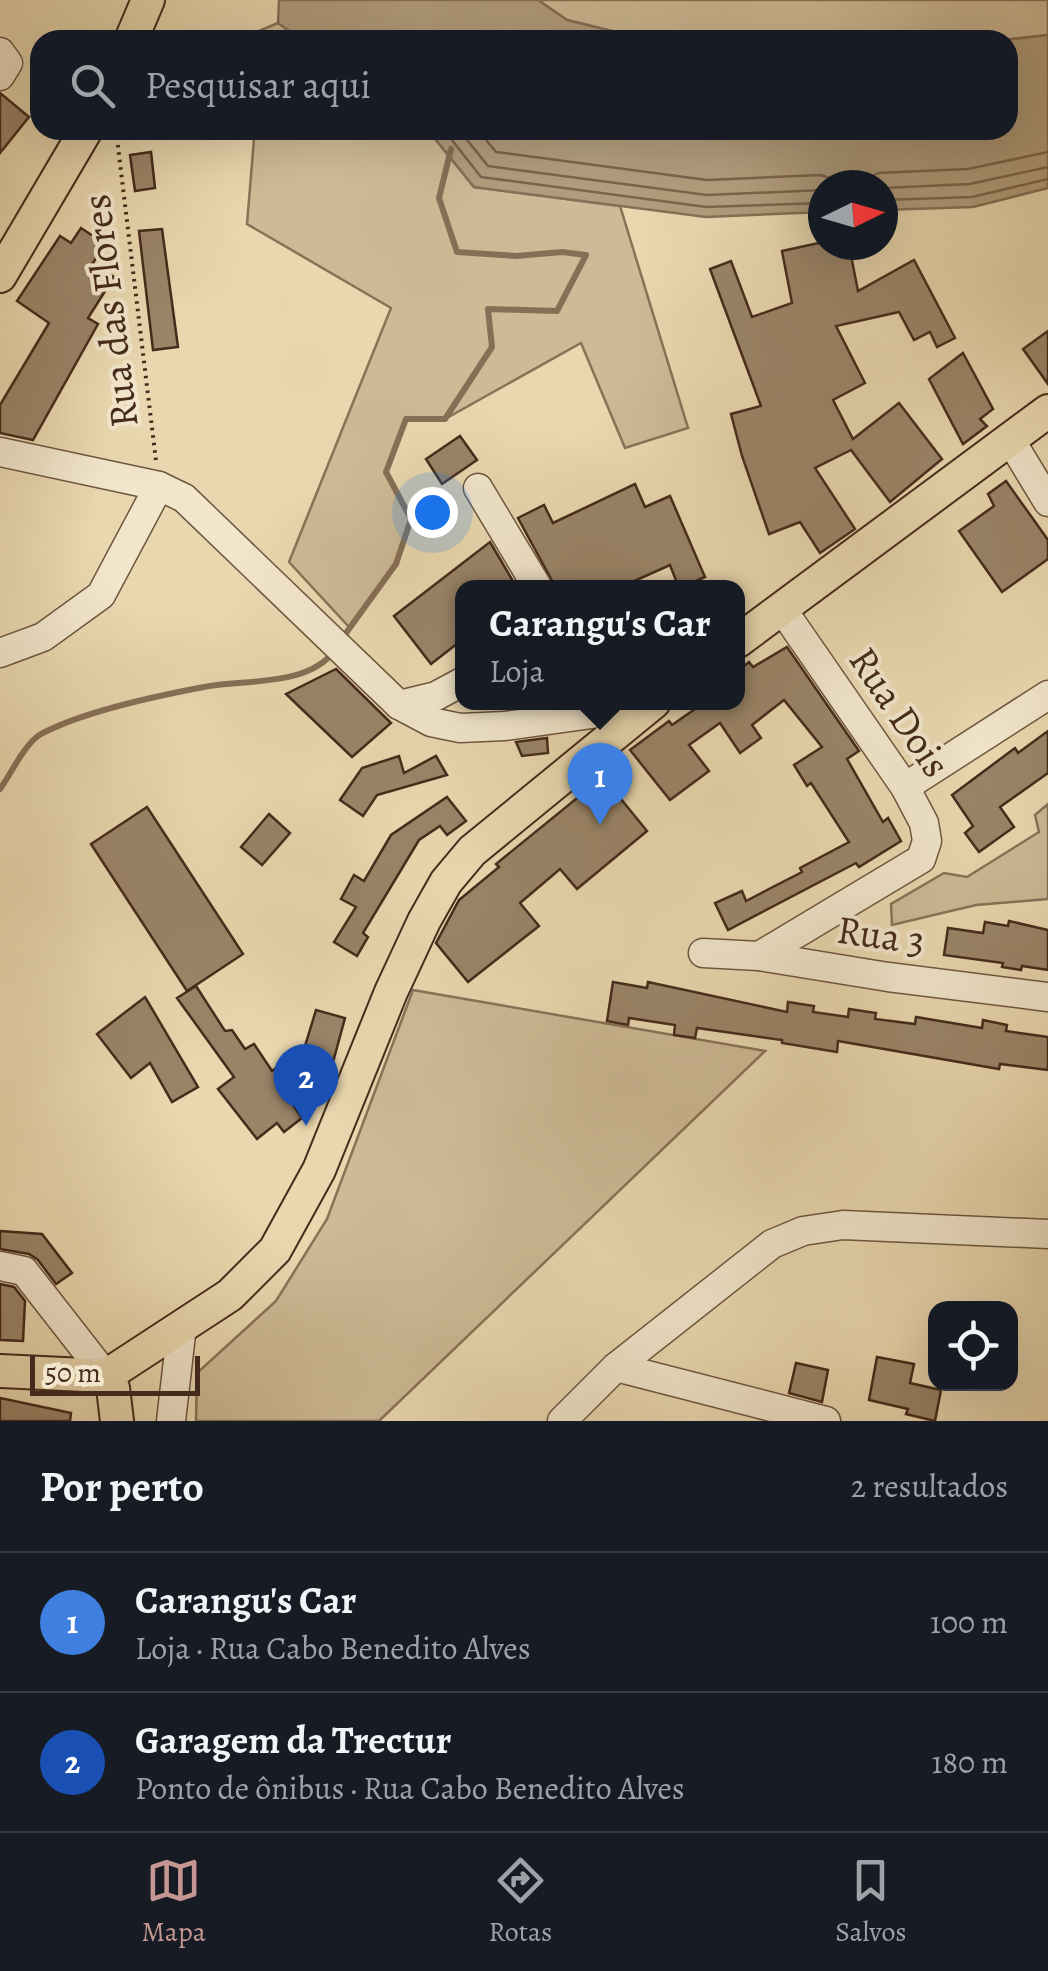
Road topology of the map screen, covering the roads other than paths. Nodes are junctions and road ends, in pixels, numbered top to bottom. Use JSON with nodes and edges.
{"nodes":[{"id":1,"x":148,"y":0,"type":"edge"},
{"id":2,"x":135,"y":30,"type":"edge"},
{"id":3,"x":80,"y":140,"type":"edge"},
{"id":4,"x":0,"y":276,"type":"edge"},
{"id":5,"x":1048,"y":411,"type":"edge"},
{"id":6,"x":1012,"y":440,"type":"junction"},
{"id":7,"x":0,"y":452,"type":"edge"},
{"id":8,"x":159,"y":486,"type":"junction"},
{"id":9,"x":478,"y":488,"type":"dead end"},
{"id":10,"x":1048,"y":502,"type":"edge"},
{"id":11,"x":533,"y":580,"type":"edge"},
{"id":12,"x":782,"y":609,"type":"junction"},
{"id":13,"x":745,"y":637,"type":"edge"},
{"id":14,"x":0,"y":654,"type":"edge"},
{"id":15,"x":455,"y":686,"type":"edge"},
{"id":16,"x":1048,"y":695,"type":"edge"},
{"id":17,"x":400,"y":705,"type":"junction"},
{"id":18,"x":612,"y":710,"type":"edge"},
{"id":19,"x":645,"y":710,"type":"edge"},
{"id":20,"x":905,"y":787,"type":"junction"},
{"id":21,"x":703,"y":953,"type":"dead end"},
{"id":22,"x":759,"y":956,"type":"junction"},
{"id":23,"x":1048,"y":997,"type":"edge"},
{"id":24,"x":1048,"y":1234,"type":"edge"},
{"id":25,"x":0,"y":1266,"type":"edge"},
{"id":26,"x":182,"y":1326,"type":"junction"},
{"id":27,"x":616,"y":1367,"type":"junction"},
{"id":28,"x":0,"y":1371,"type":"edge"},
{"id":29,"x":106,"y":1376,"type":"junction"},
{"id":30,"x":117,"y":1421,"type":"edge"},
{"id":31,"x":171,"y":1421,"type":"edge"},
{"id":32,"x":562,"y":1421,"type":"edge"},
{"id":33,"x":826,"y":1421,"type":"edge"}],
"edges":[{"from":1,"to":2,"type":"main road"},
{"from":3,"to":4,"type":"main road"},
{"from":5,"to":6,"type":"main road"},
{"from":6,"to":10,"type":"street"},
{"from":6,"to":12,"type":"main road"},
{"from":7,"to":8,"type":"street"},
{"from":8,"to":14,"type":"street"},
{"from":8,"to":17,"type":"street"},
{"from":9,"to":11,"type":"street"},
{"from":12,"to":13,"type":"main road"},
{"from":12,"to":20,"type":"street","name":"Rua Dois"},
{"from":15,"to":17,"type":"street"},
{"from":16,"to":20,"type":"street"},
{"from":17,"to":18,"type":"street"},
{"from":19,"to":26,"type":"main road"},
{"from":20,"to":22,"type":"street","name":"Rua Dois"},
{"from":21,"to":22,"type":"street","name":"Rua 3"},
{"from":22,"to":23,"type":"street","name":"Rua 3"},
{"from":24,"to":27,"type":"street"},
{"from":25,"to":29,"type":"street"},
{"from":26,"to":29,"type":"main road"},
{"from":26,"to":31,"type":"street"},
{"from":27,"to":32,"type":"street"},
{"from":27,"to":33,"type":"street"},
{"from":28,"to":29,"type":"main road"},
{"from":29,"to":30,"type":"main road"}]}
